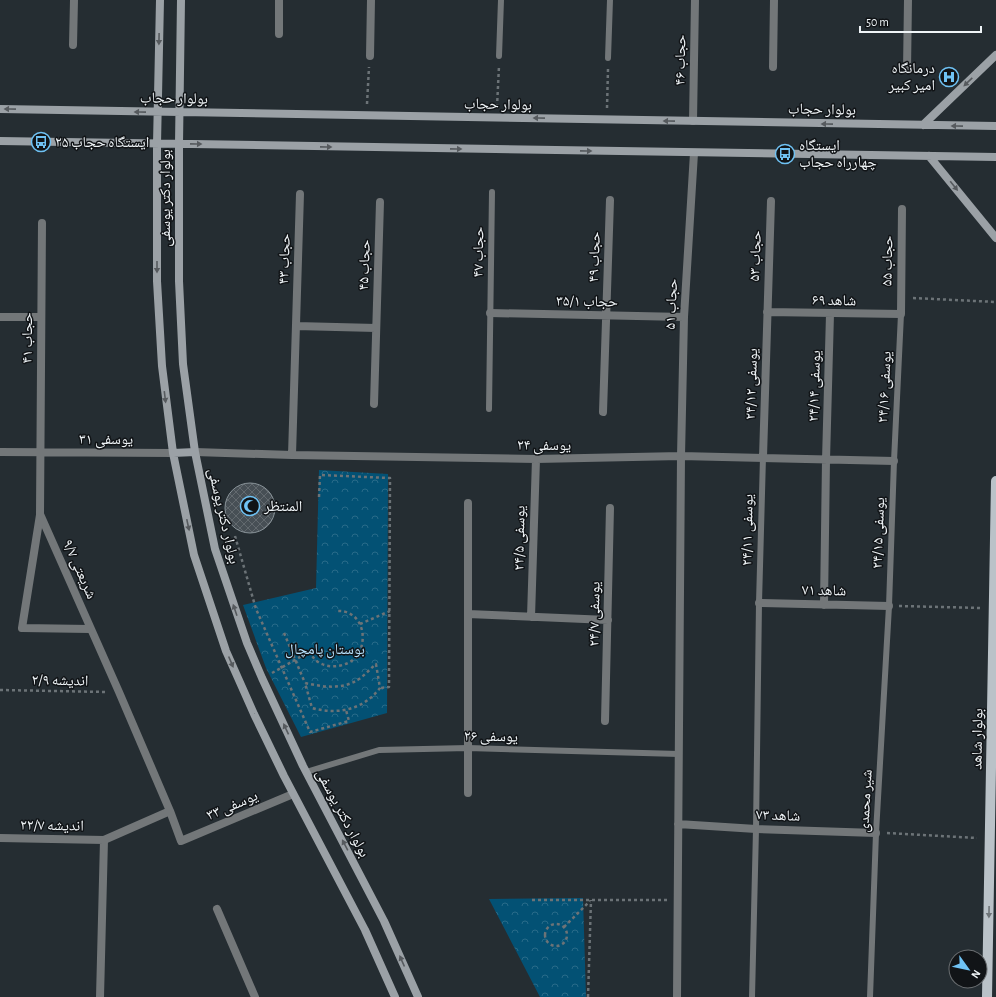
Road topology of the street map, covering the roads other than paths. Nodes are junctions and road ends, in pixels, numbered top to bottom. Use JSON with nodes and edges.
{"nodes":[{"id":1,"x":74,"y":0,"type":"edge"},
{"id":2,"x":160,"y":0,"type":"edge"},
{"id":3,"x":181,"y":0,"type":"edge"},
{"id":4,"x":279,"y":0,"type":"edge"},
{"id":5,"x":371,"y":0,"type":"edge"},
{"id":6,"x":501,"y":0,"type":"edge"},
{"id":7,"x":610,"y":0,"type":"edge"},
{"id":8,"x":694,"y":0,"type":"edge"},
{"id":9,"x":774,"y":0,"type":"edge"},
{"id":10,"x":908,"y":0,"type":"edge"},
{"id":11,"x":279,"y":34,"type":"dead end"},
{"id":12,"x":73,"y":45,"type":"dead end"},
{"id":13,"x":996,"y":55,"type":"edge"},
{"id":14,"x":370,"y":56,"type":"road end"},
{"id":15,"x":499,"y":56,"type":"road end"},
{"id":16,"x":608,"y":58,"type":"road end"},
{"id":17,"x":773,"y":67,"type":"dead end"},
{"id":18,"x":907,"y":70,"type":"dead end"},
{"id":19,"x":0,"y":109,"type":"edge"},
{"id":20,"x":157,"y":112,"type":"junction"},
{"id":21,"x":179,"y":112,"type":"junction"},
{"id":22,"x":693,"y":121,"type":"junction"},
{"id":23,"x":923,"y":125,"type":"junction"},
{"id":24,"x":996,"y":126,"type":"edge"},
{"id":25,"x":0,"y":142,"type":"edge"},
{"id":26,"x":157,"y":144,"type":"junction"},
{"id":27,"x":179,"y":144,"type":"junction"},
{"id":28,"x":694,"y":152,"type":"junction"},
{"id":29,"x":929,"y":156,"type":"junction"},
{"id":30,"x":996,"y":157,"type":"edge"},
{"id":31,"x":492,"y":192,"type":"dead end"},
{"id":32,"x":300,"y":194,"type":"dead end"},
{"id":33,"x":610,"y":200,"type":"dead end"},
{"id":34,"x":771,"y":200,"type":"dead end"},
{"id":35,"x":380,"y":202,"type":"dead end"},
{"id":36,"x":902,"y":209,"type":"dead end"},
{"id":37,"x":42,"y":223,"type":"dead end"},
{"id":38,"x":996,"y":238,"type":"edge"},
{"id":39,"x":767,"y":312,"type":"junction"},
{"id":40,"x":490,"y":313,"type":"junction"},
{"id":41,"x":830,"y":314,"type":"junction"},
{"id":42,"x":901,"y":314,"type":"junction"},
{"id":43,"x":606,"y":315,"type":"junction"},
{"id":44,"x":0,"y":317,"type":"edge"},
{"id":45,"x":41,"y":317,"type":"junction"},
{"id":46,"x":684,"y":317,"type":"junction"},
{"id":47,"x":296,"y":326,"type":"junction"},
{"id":48,"x":376,"y":328,"type":"junction"},
{"id":49,"x":374,"y":404,"type":"dead end"},
{"id":50,"x":489,"y":409,"type":"dead end"},
{"id":51,"x":603,"y":412,"type":"dead end"},
{"id":52,"x":0,"y":452,"type":"edge"},
{"id":53,"x":40,"y":452,"type":"junction"},
{"id":54,"x":195,"y":452,"type":"junction"},
{"id":55,"x":173,"y":453,"type":"junction"},
{"id":56,"x":292,"y":455,"type":"junction"},
{"id":57,"x":681,"y":456,"type":"junction"},
{"id":58,"x":762,"y":457,"type":"junction"},
{"id":59,"x":536,"y":459,"type":"junction"},
{"id":60,"x":826,"y":460,"type":"junction"},
{"id":61,"x":894,"y":461,"type":"junction"},
{"id":62,"x":996,"y":481,"type":"edge"},
{"id":63,"x":468,"y":503,"type":"dead end"},
{"id":64,"x":610,"y":508,"type":"dead end"},
{"id":65,"x":40,"y":514,"type":"junction"},
{"id":66,"x":759,"y":603,"type":"junction"},
{"id":67,"x":824,"y":605,"type":"junction"},
{"id":68,"x":889,"y":606,"type":"junction"},
{"id":69,"x":468,"y":614,"type":"junction"},
{"id":70,"x":531,"y":617,"type":"junction"},
{"id":71,"x":608,"y":620,"type":"junction"},
{"id":72,"x":90,"y":629,"type":"junction"},
{"id":73,"x":606,"y":721,"type":"dead end"},
{"id":74,"x":468,"y":748,"type":"junction"},
{"id":75,"x":679,"y":754,"type":"junction"},
{"id":76,"x":306,"y":772,"type":"junction"},
{"id":77,"x":468,"y":793,"type":"dead end"},
{"id":78,"x":293,"y":794,"type":"junction"},
{"id":79,"x":170,"y":811,"type":"junction"},
{"id":80,"x":678,"y":824,"type":"junction"},
{"id":81,"x":756,"y":829,"type":"junction"},
{"id":82,"x":876,"y":832,"type":"junction"},
{"id":83,"x":0,"y":838,"type":"edge"},
{"id":84,"x":104,"y":840,"type":"junction"},
{"id":85,"x":181,"y":841,"type":"joint"},
{"id":86,"x":216,"y":909,"type":"dead end"},
{"id":87,"x":100,"y":997,"type":"edge"},
{"id":88,"x":255,"y":997,"type":"edge"},
{"id":89,"x":394,"y":997,"type":"edge"},
{"id":90,"x":418,"y":997,"type":"edge"},
{"id":91,"x":676,"y":997,"type":"edge"},
{"id":92,"x":752,"y":997,"type":"edge"},
{"id":93,"x":870,"y":997,"type":"edge"},
{"id":94,"x":987,"y":997,"type":"edge"}],
"edges":[{"from":1,"to":12,"type":"street"},
{"from":2,"to":20,"type":"main road","name":"بولوار دکتر یوسفی","one_way":true},
{"from":3,"to":21,"type":"main road","name":"بولوار دکتر یوسفی"},
{"from":4,"to":11,"type":"street"},
{"from":5,"to":14,"type":"street"},
{"from":6,"to":15,"type":"lane"},
{"from":7,"to":16,"type":"lane"},
{"from":8,"to":22,"type":"street","name":"حجاب ۴۶"},
{"from":9,"to":17,"type":"street"},
{"from":10,"to":18,"type":"street"},
{"from":13,"to":23,"type":"main road","one_way":true},
{"from":20,"to":19,"type":"main road","name":"بولوار حجاب","one_way":true},
{"from":20,"to":21,"type":"main road","name":"بولوار حجاب"},
{"from":20,"to":26,"type":"main road","name":"بولوار دکتر یوسفی"},
{"from":22,"to":21,"type":"main road","name":"بولوار حجاب","one_way":true},
{"from":21,"to":27,"type":"main road","name":"بولوار دکتر یوسفی"},
{"from":23,"to":22,"type":"main road","name":"بولوار حجاب","one_way":true},
{"from":24,"to":23,"type":"main road","name":"بولوار حجاب","one_way":true},
{"from":25,"to":26,"type":"main road"},
{"from":26,"to":27,"type":"main road"},
{"from":26,"to":55,"type":"main road","name":"بولوار دکتر یوسفی","one_way":true},
{"from":27,"to":28,"type":"main road","one_way":true},
{"from":27,"to":54,"type":"main road","name":"بولوار دکتر یوسفی"},
{"from":28,"to":29,"type":"main road"},
{"from":28,"to":46,"type":"street","name":"حجاب ۵۱"},
{"from":29,"to":30,"type":"main road"},
{"from":29,"to":38,"type":"main road","one_way":true},
{"from":31,"to":40,"type":"lane","name":"حجاب ۴۷"},
{"from":32,"to":47,"type":"street","name":"حجاب ۴۳"},
{"from":33,"to":43,"type":"street","name":"حجاب ۴۹"},
{"from":34,"to":39,"type":"street","name":"حجاب ۵۳"},
{"from":35,"to":48,"type":"street","name":"حجاب ۴۵"},
{"from":36,"to":42,"type":"street","name":"حجاب ۵۵"},
{"from":37,"to":45,"type":"street","name":"حجاب ۴۱"},
{"from":39,"to":41,"type":"street","name":"شاهد ۶۹"},
{"from":39,"to":58,"type":"street","name":"یوسفی ۲۴/۱۲"},
{"from":40,"to":43,"type":"street","name":"حجاب ۳۵/۱"},
{"from":40,"to":50,"type":"lane","name":"حجاب ۴۷"},
{"from":41,"to":42,"type":"street","name":"شاهد ۶۹"},
{"from":41,"to":60,"type":"street","name":"یوسفی ۲۴/۱۴"},
{"from":42,"to":61,"type":"lane","name":"یوسفی ۲۴/۱۶"},
{"from":43,"to":46,"type":"street","name":"حجاب ۳۵/۱"},
{"from":43,"to":51,"type":"street","name":"حجاب ۴۹"},
{"from":44,"to":45,"type":"street"},
{"from":45,"to":53,"type":"street","name":"حجاب ۴۱"},
{"from":46,"to":57,"type":"street","name":"حجاب ۵۱"},
{"from":47,"to":48,"type":"street"},
{"from":47,"to":56,"type":"street","name":"حجاب ۴۳"},
{"from":48,"to":49,"type":"street","name":"حجاب ۴۵"},
{"from":52,"to":53,"type":"street","name":"یوسفی ۳۱"},
{"from":53,"to":55,"type":"street","name":"یوسفی ۳۱"},
{"from":53,"to":65,"type":"street","name":"شریعتی ۹/۷"},
{"from":54,"to":55,"type":"main road"},
{"from":54,"to":56,"type":"street","name":"یوسفی ۲۴"},
{"from":76,"to":54,"type":"main road","name":"بولوار دکتر یوسفی","one_way":true},
{"from":55,"to":78,"type":"main road","name":"بولوار دکتر یوسفی","one_way":true},
{"from":56,"to":59,"type":"street","name":"یوسفی ۲۴"},
{"from":57,"to":58,"type":"street","name":"یوسفی ۲۴"},
{"from":57,"to":59,"type":"street","name":"یوسفی ۲۴"},
{"from":57,"to":75,"type":"street","name":"حجاب ۵۱"},
{"from":58,"to":60,"type":"street","name":"یوسفی ۲۴"},
{"from":58,"to":66,"type":"lane","name":"یوسفی ۲۴/۱۱"},
{"from":59,"to":70,"type":"street","name":"یوسفی ۲۴/۵"},
{"from":60,"to":61,"type":"street","name":"یوسفی ۲۴"},
{"from":60,"to":67,"type":"street","name":"یوسفی ۲۴/۱۴"},
{"from":61,"to":68,"type":"lane","name":"یوسفی ۲۴/۱۵"},
{"from":62,"to":94,"type":"main road","name":"بولوار شاهد","one_way":true},
{"from":63,"to":69,"type":"street"},
{"from":64,"to":71,"type":"street","name":"یوسفی ۲۴/۷"},
{"from":65,"to":72,"type":"street","name":"شریعتی ۹/۷"},
{"from":65,"to":72,"type":"street"},
{"from":66,"to":67,"type":"street","name":"شاهد ۷۱"},
{"from":66,"to":81,"type":"lane","name":"یوسفی ۲۴/۱۱"},
{"from":67,"to":68,"type":"street","name":"شاهد ۷۱"},
{"from":68,"to":82,"type":"lane","name":"شیر محمدی"},
{"from":69,"to":70,"type":"street"},
{"from":69,"to":74,"type":"street"},
{"from":70,"to":71,"type":"street"},
{"from":71,"to":73,"type":"street","name":"یوسفی ۲۴/۷"},
{"from":72,"to":79,"type":"street","name":"شریعتی ۹/۷"},
{"from":74,"to":75,"type":"lane","name":"یوسفی ۲۶"},
{"from":74,"to":76,"type":"lane","name":"یوسفی ۲۶"},
{"from":74,"to":77,"type":"street"},
{"from":75,"to":80,"type":"street","name":"حجاب ۵۱"},
{"from":90,"to":76,"type":"main road","name":"بولوار دکتر یوسفی","one_way":true},
{"from":78,"to":85,"type":"street","name":"یوسفی ۳۳"},
{"from":78,"to":89,"type":"main road","name":"بولوار دکتر یوسفی"},
{"from":79,"to":84,"type":"street"},
{"from":79,"to":85,"type":"street","name":"شریعتی ۹/۷"},
{"from":80,"to":81,"type":"street","name":"شاهد ۷۳"},
{"from":80,"to":91,"type":"street","name":"حجاب ۵۱"},
{"from":81,"to":82,"type":"street","name":"شاهد ۷۳"},
{"from":81,"to":92,"type":"lane","name":"یوسفی ۲۴/۱۱"},
{"from":82,"to":93,"type":"lane","name":"شیر محمدی"},
{"from":83,"to":84,"type":"street","name":"اندیشه ۲۲/۷"},
{"from":84,"to":87,"type":"street"},
{"from":86,"to":88,"type":"street"}]}
